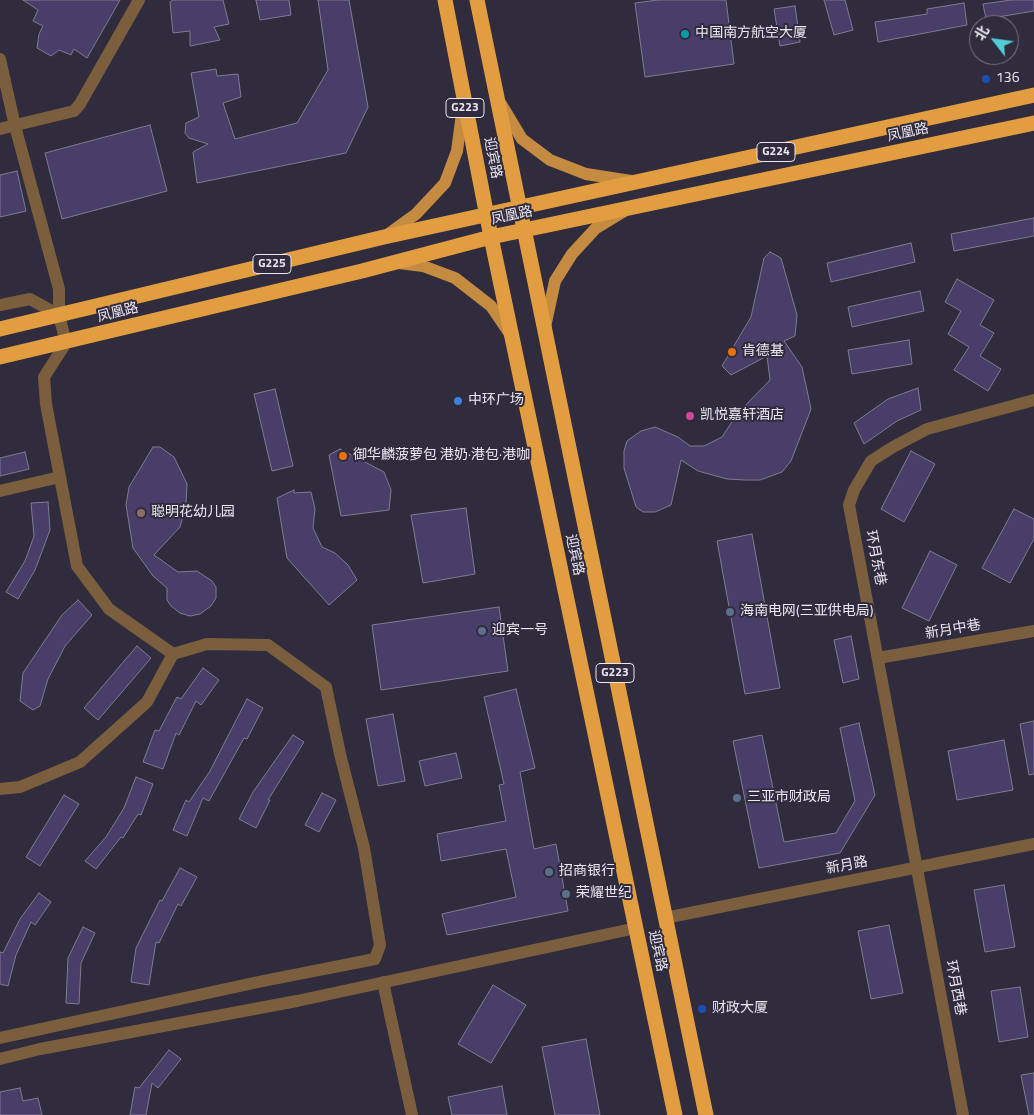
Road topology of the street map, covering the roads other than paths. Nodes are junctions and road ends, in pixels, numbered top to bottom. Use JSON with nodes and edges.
{"nodes":[{"id":1,"x":139,"y":0,"type":"edge"},
{"id":2,"x":445,"y":0,"type":"edge"},
{"id":3,"x":477,"y":0,"type":"edge"},
{"id":4,"x":0,"y":59,"type":"edge"},
{"id":5,"x":1034,"y":96,"type":"edge"},
{"id":6,"x":496,"y":98,"type":"junction"},
{"id":7,"x":464,"y":101,"type":"junction"},
{"id":8,"x":1034,"y":123,"type":"edge"},
{"id":9,"x":15,"y":126,"type":"junction"},
{"id":10,"x":0,"y":129,"type":"edge"},
{"id":11,"x":638,"y":182,"type":"junction"},
{"id":12,"x":519,"y":209,"type":"junction"},
{"id":13,"x":627,"y":209,"type":"junction"},
{"id":14,"x":486,"y":216,"type":"junction"},
{"id":15,"x":523,"y":231,"type":"junction"},
{"id":16,"x":384,"y":237,"type":"junction"},
{"id":17,"x":491,"y":238,"type":"junction"},
{"id":18,"x":391,"y":262,"type":"junction"},
{"id":19,"x":0,"y":305,"type":"edge"},
{"id":20,"x":59,"y":315,"type":"junction"},
{"id":21,"x":0,"y":329,"type":"edge"},
{"id":22,"x":544,"y":332,"type":"junction"},
{"id":23,"x":512,"y":337,"type":"junction"},
{"id":24,"x":66,"y":343,"type":"junction"},
{"id":25,"x":0,"y":357,"type":"edge"},
{"id":26,"x":1034,"y":402,"type":"edge"},
{"id":27,"x":60,"y":478,"type":"junction"},
{"id":28,"x":0,"y":491,"type":"edge"},
{"id":29,"x":1034,"y":631,"type":"edge"},
{"id":30,"x":173,"y":654,"type":"junction"},
{"id":31,"x":878,"y":658,"type":"junction"},
{"id":32,"x":0,"y":789,"type":"edge"},
{"id":33,"x":1034,"y":844,"type":"edge"},
{"id":34,"x":916,"y":868,"type":"junction"},
{"id":35,"x":665,"y":918,"type":"junction"},
{"id":36,"x":636,"y":928,"type":"junction"},
{"id":37,"x":383,"y":982,"type":"junction"},
{"id":38,"x":0,"y":1038,"type":"edge"},
{"id":39,"x":0,"y":1059,"type":"edge"},
{"id":40,"x":412,"y":1115,"type":"edge"},
{"id":41,"x":675,"y":1115,"type":"edge"},
{"id":42,"x":706,"y":1115,"type":"edge"},
{"id":43,"x":963,"y":1115,"type":"edge"}],
"edges":[{"from":1,"to":9,"type":"street"},
{"from":2,"to":7,"type":"highway","name":"迎宾路","number":"G223"},
{"from":3,"to":6,"type":"highway","name":"迎宾路","number":"G223"},
{"from":4,"to":9,"type":"street"},
{"from":5,"to":11,"type":"highway","name":"凤凰路","number":"G224"},
{"from":6,"to":11,"type":"main road"},
{"from":6,"to":12,"type":"highway","name":"迎宾路","number":"G223"},
{"from":7,"to":14,"type":"highway","name":"迎宾路","number":"G223"},
{"from":7,"to":16,"type":"main road"},
{"from":8,"to":13,"type":"highway","name":"凤凰路","number":"G224"},
{"from":9,"to":10,"type":"street"},
{"from":9,"to":20,"type":"street"},
{"from":11,"to":12,"type":"highway","name":"凤凰路","number":"G224"},
{"from":12,"to":14,"type":"highway","name":"凤凰路","number":"G225"},
{"from":12,"to":15,"type":"highway","name":"迎宾路","number":"G223"},
{"from":13,"to":15,"type":"highway","name":"凤凰路","number":"G224"},
{"from":13,"to":22,"type":"main road"},
{"from":14,"to":16,"type":"highway","name":"凤凰路","number":"G225"},
{"from":14,"to":17,"type":"highway","name":"迎宾路","number":"G223"},
{"from":15,"to":17,"type":"highway","name":"凤凰路","number":"G224"},
{"from":15,"to":22,"type":"highway","name":"迎宾路","number":"G223"},
{"from":16,"to":20,"type":"highway","name":"凤凰路","number":"G225"},
{"from":17,"to":18,"type":"highway","name":"凤凰路","number":"G225"},
{"from":17,"to":23,"type":"highway","name":"迎宾路","number":"G223"},
{"from":18,"to":23,"type":"main road"},
{"from":18,"to":24,"type":"highway","name":"凤凰路","number":"G225"},
{"from":19,"to":20,"type":"street"},
{"from":20,"to":21,"type":"highway","name":"凤凰路","number":"G225"},
{"from":20,"to":24,"type":"street"},
{"from":22,"to":35,"type":"highway","name":"迎宾路","number":"G223"},
{"from":23,"to":36,"type":"highway","name":"迎宾路","number":"G223"},
{"from":24,"to":25,"type":"highway","name":"凤凰路","number":"G225"},
{"from":24,"to":27,"type":"street"},
{"from":26,"to":31,"type":"street","name":"环月东巷"},
{"from":27,"to":28,"type":"street"},
{"from":27,"to":30,"type":"street"},
{"from":29,"to":31,"type":"street","name":"新月中巷"},
{"from":30,"to":32,"type":"street"},
{"from":30,"to":38,"type":"street"},
{"from":31,"to":34,"type":"street","name":"环月东巷"},
{"from":33,"to":34,"type":"street","name":"新月路"},
{"from":34,"to":35,"type":"street","name":"新月路"},
{"from":34,"to":43,"type":"street","name":"环月西巷"},
{"from":35,"to":42,"type":"highway","name":"迎宾路","number":"G223"},
{"from":36,"to":37,"type":"street"},
{"from":36,"to":41,"type":"highway","name":"迎宾路","number":"G223"},
{"from":37,"to":39,"type":"street"},
{"from":37,"to":40,"type":"street"}]}
